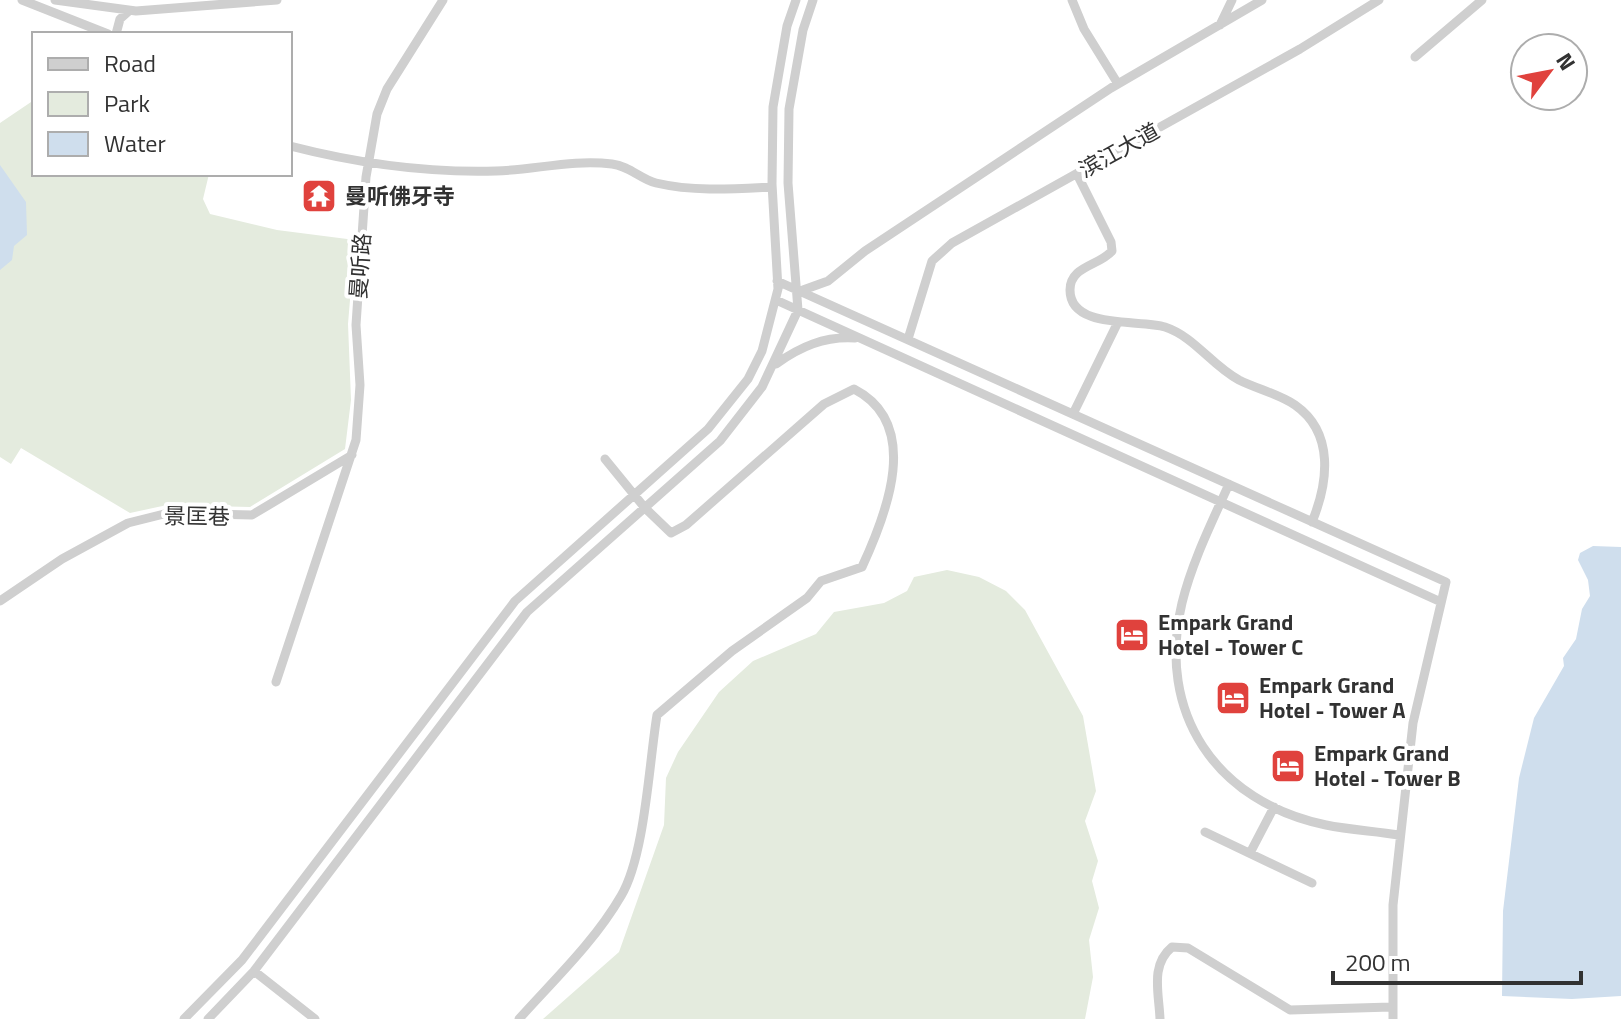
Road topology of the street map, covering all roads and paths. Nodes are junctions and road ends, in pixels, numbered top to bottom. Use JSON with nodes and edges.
{"nodes":[{"id":1,"x":22,"y":0,"type":"edge"},
{"id":2,"x":55,"y":0,"type":"edge"},
{"id":3,"x":277,"y":0,"type":"edge"},
{"id":4,"x":443,"y":0,"type":"edge"},
{"id":5,"x":796,"y":0,"type":"edge"},
{"id":6,"x":813,"y":0,"type":"edge"},
{"id":7,"x":1072,"y":0,"type":"edge"},
{"id":8,"x":1232,"y":0,"type":"edge"},
{"id":9,"x":1262,"y":0,"type":"edge"},
{"id":10,"x":1379,"y":0,"type":"edge"},
{"id":11,"x":1482,"y":0,"type":"edge"},
{"id":12,"x":129,"y":11,"type":"junction"},
{"id":13,"x":1220,"y":25,"type":"junction"},
{"id":14,"x":103,"y":32,"type":"edge"},
{"id":15,"x":117,"y":32,"type":"edge"},
{"id":16,"x":1415,"y":57,"type":"dead end"},
{"id":17,"x":1118,"y":84,"type":"junction"},
{"id":18,"x":292,"y":146,"type":"edge"},
{"id":19,"x":368,"y":163,"type":"junction"},
{"id":20,"x":1077,"y":174,"type":"junction"},
{"id":21,"x":772,"y":187,"type":"junction"},
{"id":22,"x":777,"y":281,"type":"junction"},
{"id":23,"x":798,"y":290,"type":"junction"},
{"id":24,"x":776,"y":300,"type":"junction"},
{"id":25,"x":798,"y":310,"type":"junction"},
{"id":26,"x":1118,"y":322,"type":"junction"},
{"id":27,"x":862,"y":339,"type":"junction"},
{"id":28,"x":908,"y":339,"type":"junction"},
{"id":29,"x":773,"y":365,"type":"junction"},
{"id":30,"x":1073,"y":414,"type":"junction"},
{"id":31,"x":352,"y":455,"type":"junction"},
{"id":32,"x":605,"y":459,"type":"dead end"},
{"id":33,"x":1229,"y":484,"type":"junction"},
{"id":34,"x":635,"y":496,"type":"junction"},
{"id":35,"x":1221,"y":502,"type":"junction"},
{"id":36,"x":645,"y":508,"type":"junction"},
{"id":37,"x":1312,"y":522,"type":"junction"},
{"id":38,"x":0,"y":601,"type":"edge"},
{"id":39,"x":1441,"y":602,"type":"junction"},
{"id":40,"x":276,"y":682,"type":"dead end"},
{"id":41,"x":1274,"y":807,"type":"junction"},
{"id":42,"x":1205,"y":832,"type":"dead end"},
{"id":43,"x":1399,"y":835,"type":"junction"},
{"id":44,"x":1250,"y":853,"type":"junction"},
{"id":45,"x":1312,"y":883,"type":"dead end"},
{"id":46,"x":254,"y":971,"type":"junction"},
{"id":47,"x":1391,"y":1007,"type":"junction"},
{"id":48,"x":1368,"y":1008,"type":"junction"},
{"id":49,"x":1290,"y":1015,"type":"edge"},
{"id":50,"x":184,"y":1019,"type":"edge"},
{"id":51,"x":208,"y":1019,"type":"edge"},
{"id":52,"x":315,"y":1019,"type":"edge"},
{"id":53,"x":519,"y":1019,"type":"edge"},
{"id":54,"x":1160,"y":1019,"type":"edge"},
{"id":55,"x":1370,"y":1019,"type":"edge"},
{"id":56,"x":1393,"y":1019,"type":"edge"}],
"edges":[{"from":1,"to":14,"type":"street"},
{"from":2,"to":12,"type":"street"},
{"from":3,"to":12,"type":"street"},
{"from":4,"to":19,"type":"street","name":"曼听路"},
{"from":5,"to":21,"type":"street"},
{"from":6,"to":23,"type":"street"},
{"from":7,"to":17,"type":"street"},
{"from":8,"to":13,"type":"street"},
{"from":9,"to":13,"type":"street"},
{"from":10,"to":20,"type":"street","name":"滨江大道"},
{"from":11,"to":16,"type":"street"},
{"from":12,"to":15,"type":"street"},
{"from":13,"to":17,"type":"street"},
{"from":17,"to":23,"type":"street"},
{"from":18,"to":19,"type":"street"},
{"from":19,"to":21,"type":"street"},
{"from":19,"to":31,"type":"street","name":"曼听路"},
{"from":20,"to":26,"type":"street"},
{"from":20,"to":28,"type":"street","name":"滨江大道"},
{"from":21,"to":22,"type":"street"},
{"from":22,"to":23,"type":"street"},
{"from":22,"to":24,"type":"street"},
{"from":23,"to":25,"type":"street"},
{"from":23,"to":28,"type":"street"},
{"from":24,"to":25,"type":"street"},
{"from":24,"to":34,"type":"street"},
{"from":25,"to":27,"type":"street"},
{"from":25,"to":29,"type":"street"},
{"from":26,"to":30,"type":"street"},
{"from":26,"to":37,"type":"street"},
{"from":27,"to":29,"type":"street"},
{"from":27,"to":35,"type":"street"},
{"from":28,"to":30,"type":"street"},
{"from":29,"to":36,"type":"street"},
{"from":30,"to":33,"type":"street"},
{"from":31,"to":38,"type":"street","name":"景匡巷"},
{"from":31,"to":40,"type":"street","name":"曼听路"},
{"from":32,"to":34,"type":"street"},
{"from":33,"to":35,"type":"street"},
{"from":33,"to":37,"type":"street"},
{"from":34,"to":36,"type":"street"},
{"from":34,"to":50,"type":"street"},
{"from":35,"to":39,"type":"street"},
{"from":35,"to":41,"type":"street"},
{"from":36,"to":46,"type":"street"},
{"from":36,"to":53,"type":"street"},
{"from":37,"to":39,"type":"street"},
{"from":39,"to":43,"type":"street"},
{"from":41,"to":43,"type":"street"},
{"from":41,"to":44,"type":"street"},
{"from":42,"to":44,"type":"street"},
{"from":43,"to":47,"type":"street"},
{"from":44,"to":45,"type":"street"},
{"from":46,"to":51,"type":"street"},
{"from":46,"to":52,"type":"street"},
{"from":47,"to":48,"type":"street"},
{"from":47,"to":56,"type":"street"},
{"from":48,"to":49,"type":"street"},
{"from":48,"to":55,"type":"street"},
{"from":49,"to":54,"type":"street"}]}
